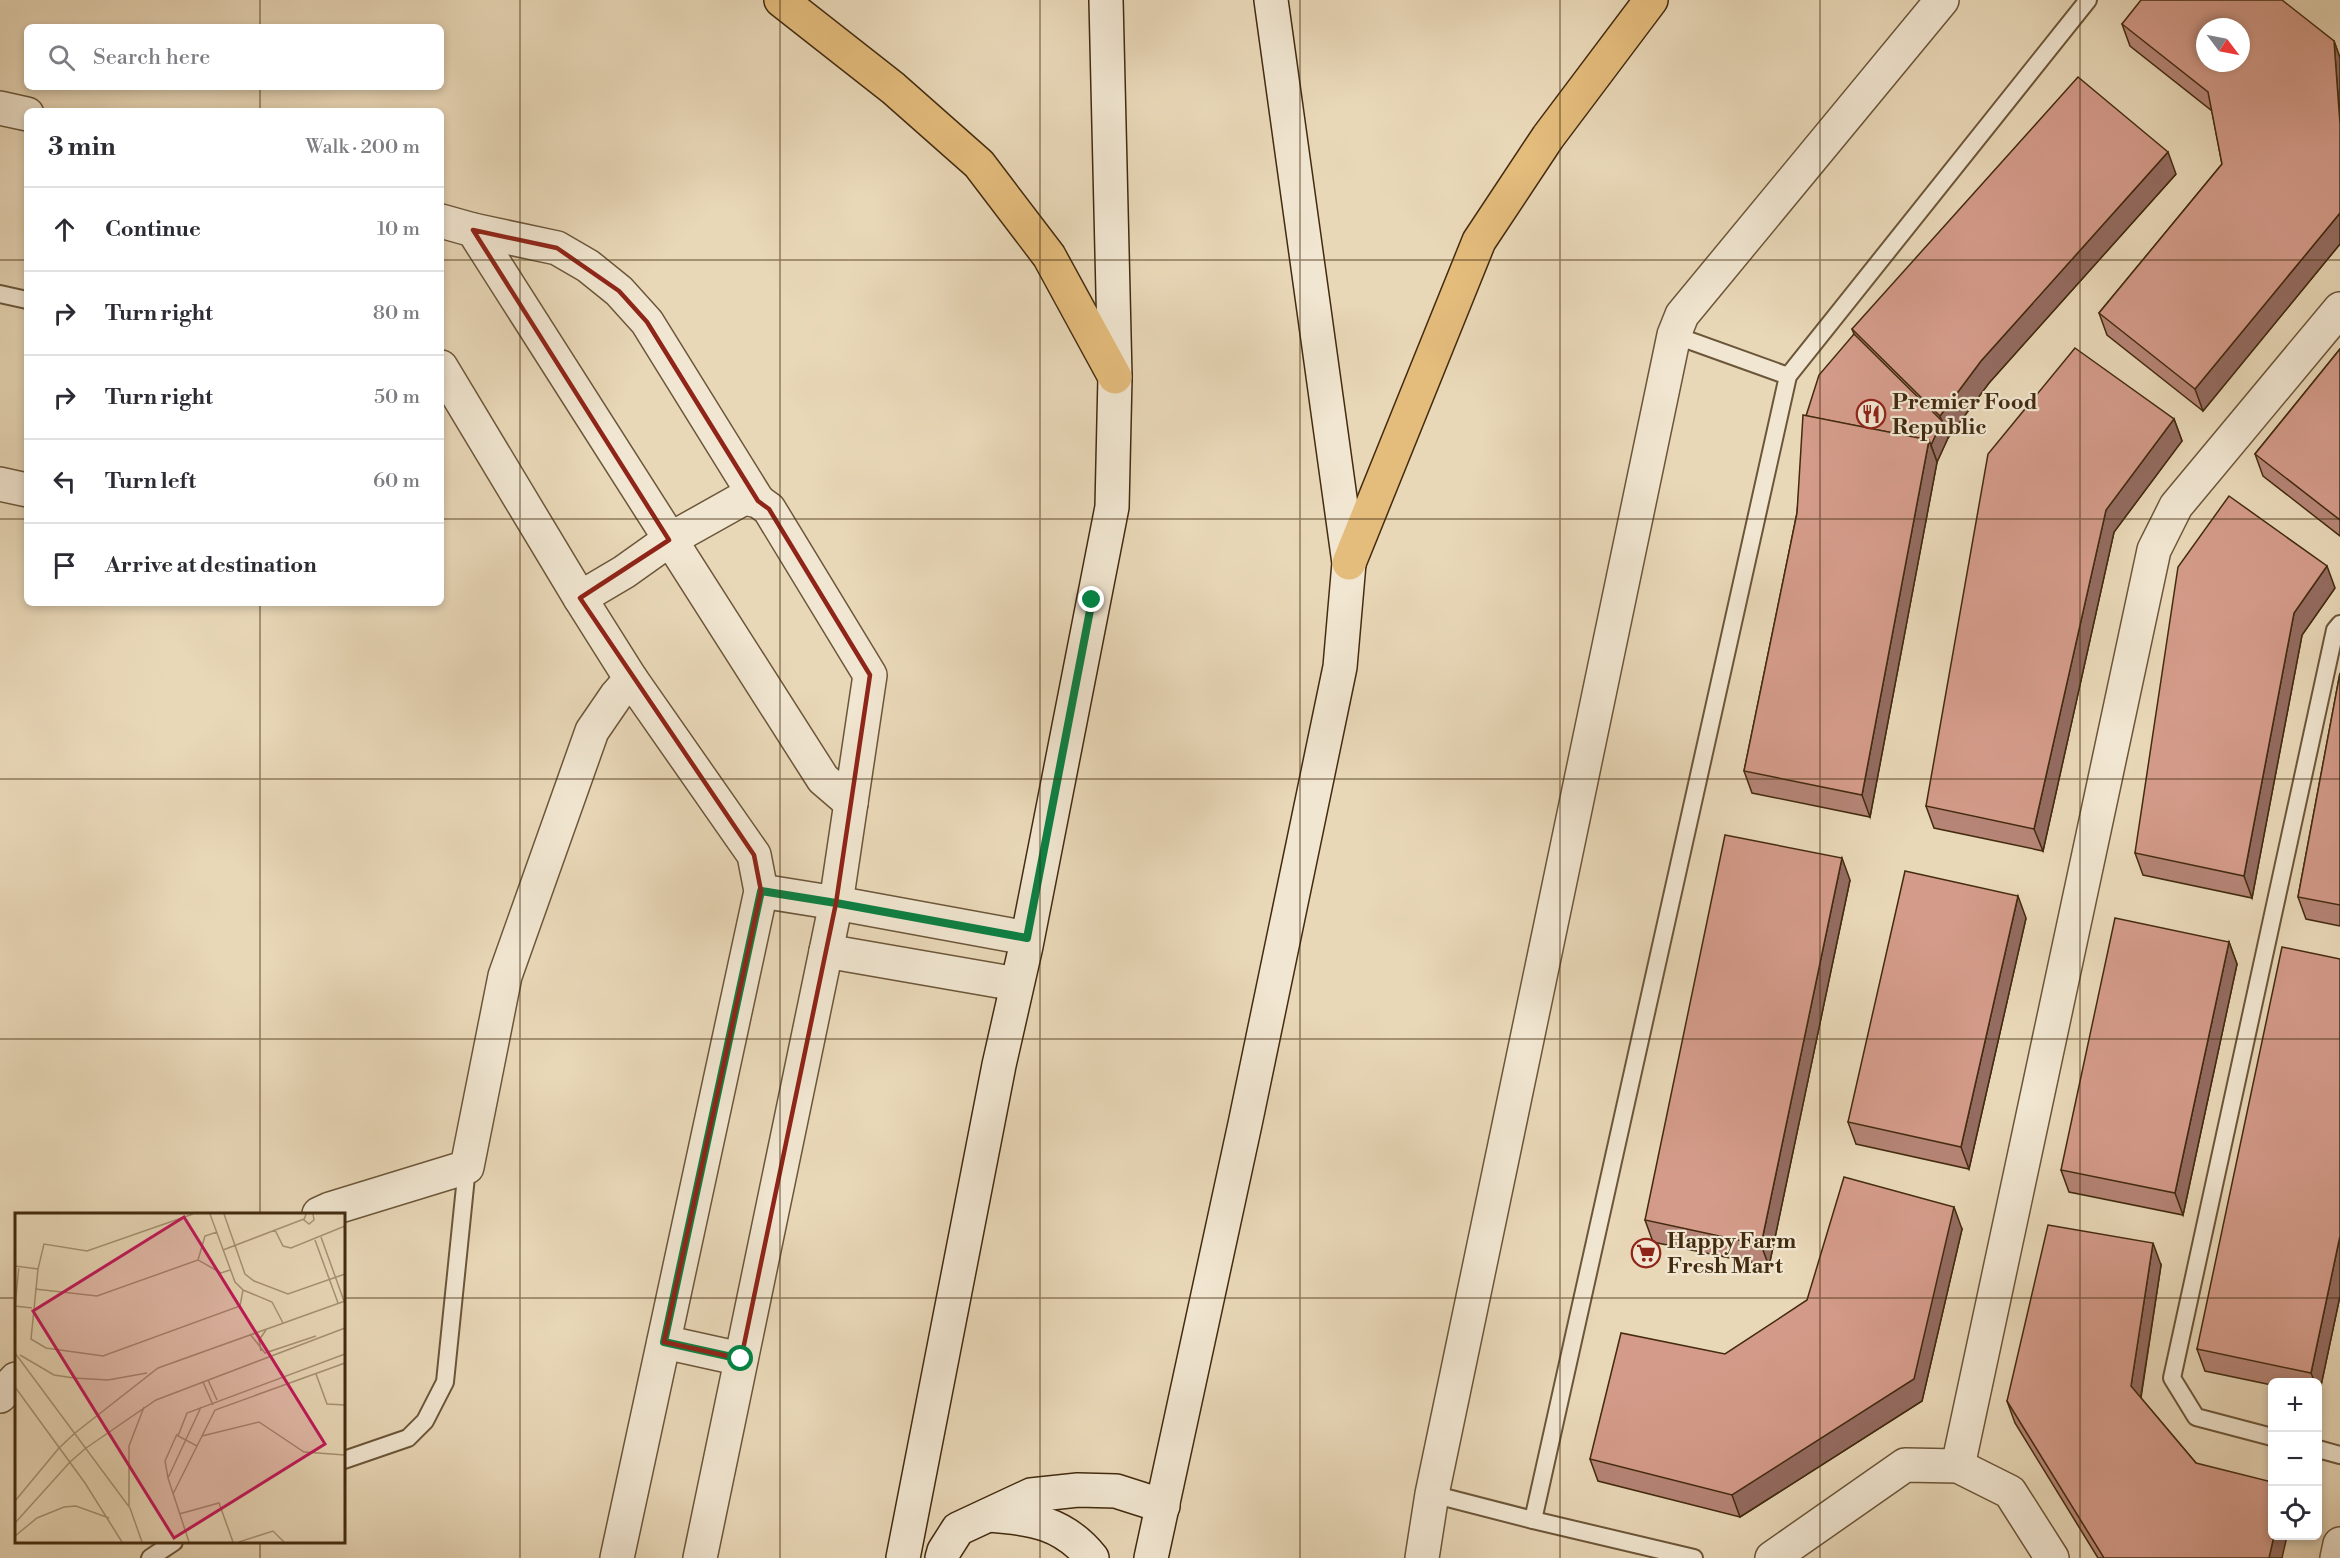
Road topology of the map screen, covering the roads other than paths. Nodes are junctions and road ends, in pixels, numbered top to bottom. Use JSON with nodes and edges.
{"nodes":[{"id":1,"x":781,"y":0,"type":"edge"},
{"id":2,"x":1106,"y":0,"type":"edge"},
{"id":3,"x":1271,"y":0,"type":"edge"},
{"id":4,"x":1651,"y":0,"type":"edge"},
{"id":5,"x":1942,"y":0,"type":"edge"},
{"id":6,"x":2088,"y":0,"type":"edge"},
{"id":7,"x":0,"y":108,"type":"edge"},
{"id":8,"x":24,"y":113,"type":"edge"},
{"id":9,"x":444,"y":221,"type":"edge"},
{"id":10,"x":473,"y":230,"type":"junction"},
{"id":11,"x":0,"y":294,"type":"edge"},
{"id":12,"x":24,"y":299,"type":"edge"},
{"id":13,"x":2340,"y":309,"type":"edge"},
{"id":14,"x":1674,"y":335,"type":"junction"},
{"id":15,"x":444,"y":372,"type":"edge"},
{"id":16,"x":1788,"y":376,"type":"junction"},
{"id":17,"x":1115,"y":377,"type":"junction"},
{"id":18,"x":0,"y":484,"type":"edge"},
{"id":19,"x":24,"y":489,"type":"edge"},
{"id":20,"x":758,"y":501,"type":"junction"},
{"id":21,"x":669,"y":540,"type":"junction"},
{"id":22,"x":1348,"y":563,"type":"junction"},
{"id":23,"x":580,"y":598,"type":"junction"},
{"id":24,"x":2340,"y":624,"type":"edge"},
{"id":25,"x":631,"y":679,"type":"junction"},
{"id":26,"x":851,"y":803,"type":"junction"},
{"id":27,"x":761,"y":891,"type":"junction"},
{"id":28,"x":836,"y":903,"type":"junction"},
{"id":29,"x":1027,"y":938,"type":"junction"},
{"id":30,"x":826,"y":951,"type":"junction"},
{"id":31,"x":1016,"y":984,"type":"junction"},
{"id":32,"x":467,"y":1167,"type":"junction"},
{"id":33,"x":323,"y":1213,"type":"edge"},
{"id":34,"x":664,"y":1342,"type":"junction"},
{"id":35,"x":741,"y":1359,"type":"junction"},
{"id":36,"x":15,"y":1380,"type":"edge"},
{"id":37,"x":0,"y":1396,"type":"edge"},
{"id":38,"x":2268,"y":1436,"type":"edge"},
{"id":39,"x":2322,"y":1450,"type":"edge"},
{"id":40,"x":2340,"y":1455,"type":"edge"},
{"id":41,"x":345,"y":1460,"type":"edge"},
{"id":42,"x":1958,"y":1466,"type":"junction"},
{"id":43,"x":1432,"y":1494,"type":"junction"},
{"id":44,"x":1163,"y":1506,"type":"junction"},
{"id":45,"x":989,"y":1515,"type":"junction"},
{"id":46,"x":1533,"y":1520,"type":"junction"},
{"id":47,"x":172,"y":1543,"type":"edge"},
{"id":48,"x":2340,"y":1544,"type":"edge"},
{"id":49,"x":150,"y":1558,"type":"edge"},
{"id":50,"x":617,"y":1558,"type":"edge"},
{"id":51,"x":700,"y":1558,"type":"edge"},
{"id":52,"x":903,"y":1558,"type":"edge"},
{"id":53,"x":942,"y":1558,"type":"edge"},
{"id":54,"x":1092,"y":1558,"type":"edge"},
{"id":55,"x":1151,"y":1558,"type":"edge"},
{"id":56,"x":1422,"y":1558,"type":"edge"},
{"id":57,"x":1694,"y":1558,"type":"edge"},
{"id":58,"x":1772,"y":1558,"type":"edge"},
{"id":59,"x":2052,"y":1558,"type":"edge"},
{"id":60,"x":2337,"y":1558,"type":"edge"}],
"edges":[{"from":1,"to":17,"type":"highway"},
{"from":2,"to":17,"type":"street"},
{"from":3,"to":22,"type":"street"},
{"from":4,"to":22,"type":"highway"},
{"from":5,"to":14,"type":"street"},
{"from":6,"to":16,"type":"lane"},
{"from":7,"to":8,"type":"street"},
{"from":9,"to":10,"type":"street"},
{"from":10,"to":20,"type":"street"},
{"from":10,"to":21,"type":"street"},
{"from":11,"to":12,"type":"lane"},
{"from":13,"to":42,"type":"street"},
{"from":14,"to":16,"type":"lane"},
{"from":14,"to":43,"type":"street"},
{"from":15,"to":23,"type":"street"},
{"from":16,"to":46,"type":"lane"},
{"from":17,"to":29,"type":"street"},
{"from":18,"to":19,"type":"street"},
{"from":20,"to":21,"type":"street"},
{"from":20,"to":26,"type":"street"},
{"from":21,"to":23,"type":"street"},
{"from":21,"to":26,"type":"street"},
{"from":22,"to":44,"type":"street"},
{"from":23,"to":25,"type":"street"},
{"from":24,"to":38,"type":"lane"},
{"from":25,"to":27,"type":"street"},
{"from":25,"to":32,"type":"street"},
{"from":26,"to":28,"type":"street"},
{"from":27,"to":28,"type":"street"},
{"from":27,"to":34,"type":"street"},
{"from":28,"to":29,"type":"street"},
{"from":28,"to":30,"type":"street"},
{"from":29,"to":31,"type":"street"},
{"from":30,"to":31,"type":"street"},
{"from":30,"to":35,"type":"street"},
{"from":31,"to":52,"type":"street"},
{"from":32,"to":33,"type":"street"},
{"from":32,"to":41,"type":"lane"},
{"from":34,"to":35,"type":"street"},
{"from":34,"to":50,"type":"street"},
{"from":35,"to":51,"type":"street"},
{"from":36,"to":37,"type":"street"},
{"from":39,"to":40,"type":"lane"},
{"from":42,"to":58,"type":"street"},
{"from":42,"to":59,"type":"street"},
{"from":43,"to":46,"type":"lane"},
{"from":43,"to":56,"type":"street"},
{"from":44,"to":45,"type":"street"},
{"from":44,"to":55,"type":"street"},
{"from":45,"to":53,"type":"street"},
{"from":45,"to":54,"type":"street"},
{"from":46,"to":57,"type":"lane"},
{"from":47,"to":49,"type":"lane"},
{"from":48,"to":60,"type":"street"}]}
